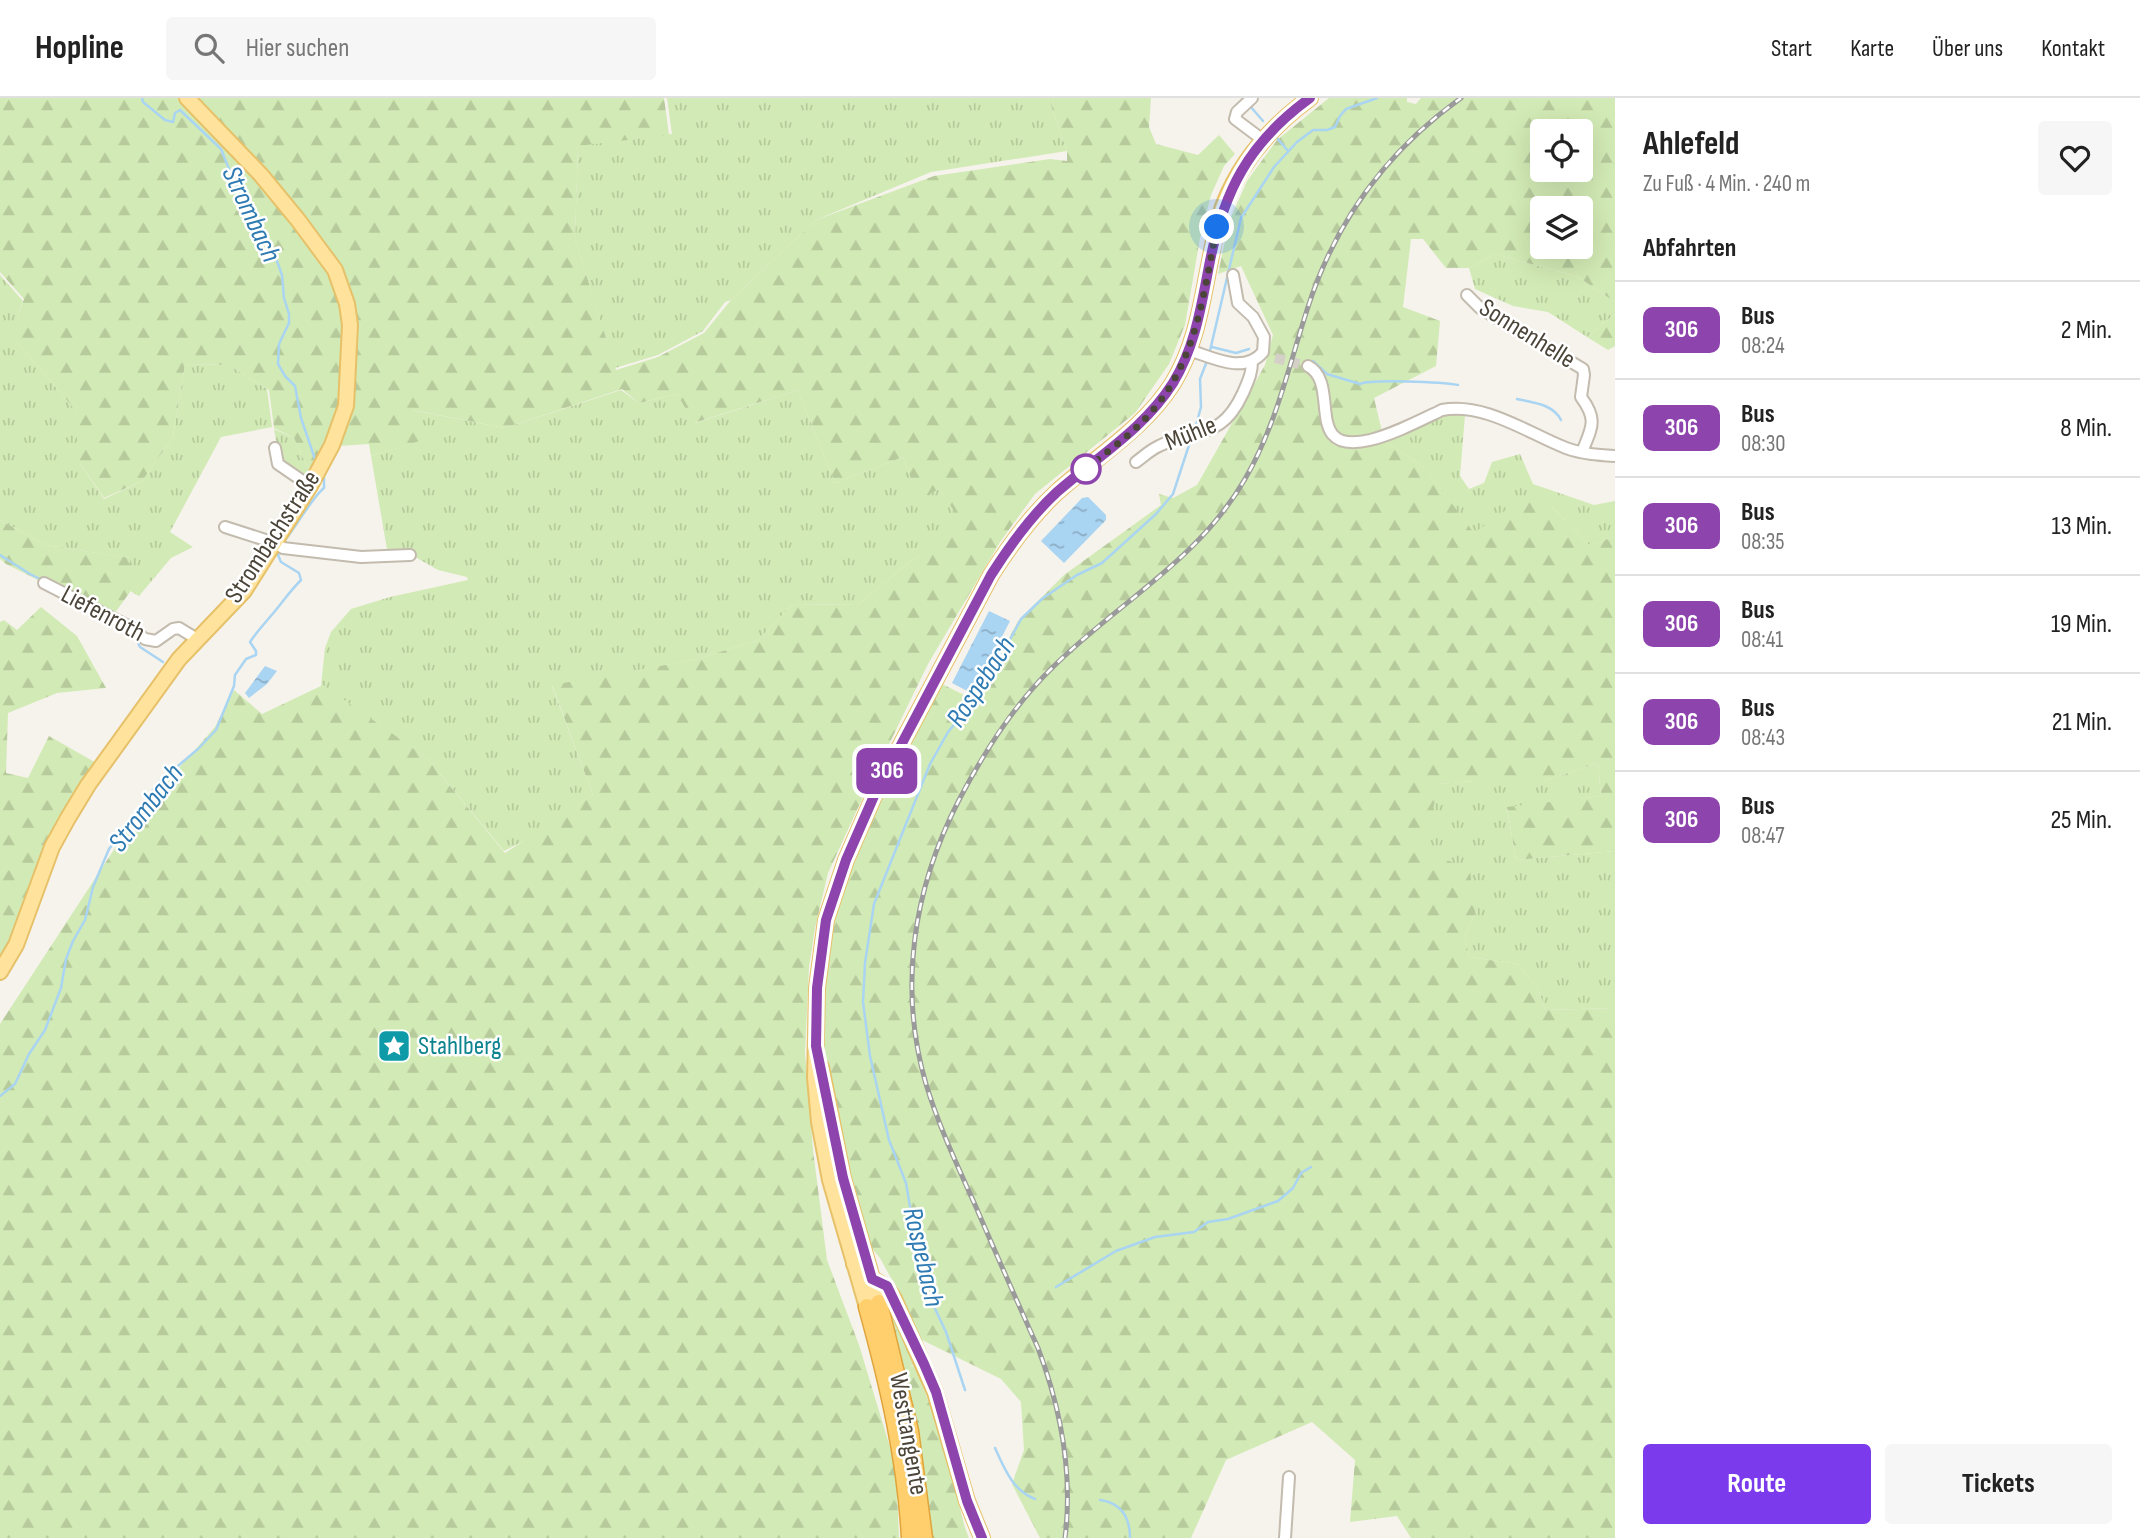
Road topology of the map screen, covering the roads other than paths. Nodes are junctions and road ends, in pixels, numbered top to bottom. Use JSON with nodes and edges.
{"nodes":[{"id":1,"x":187,"y":98,"type":"edge"},
{"id":2,"x":1252,"y":98,"type":"edge"},
{"id":3,"x":1310,"y":98,"type":"edge"},
{"id":4,"x":1263,"y":140,"type":"junction"},
{"id":5,"x":1233,"y":275,"type":"dead end"},
{"id":6,"x":1467,"y":295,"type":"dead end"},
{"id":7,"x":1196,"y":352,"type":"junction"},
{"id":8,"x":1263,"y":352,"type":"junction"},
{"id":9,"x":1275,"y":358,"type":"tunnel mouth"},
{"id":10,"x":1252,"y":361,"type":"junction"},
{"id":11,"x":1308,"y":366,"type":"dead end"},
{"id":12,"x":275,"y":448,"type":"dead end"},
{"id":13,"x":1582,"y":452,"type":"junction"},
{"id":14,"x":1615,"y":456,"type":"edge"},
{"id":15,"x":1136,"y":462,"type":"dead end"},
{"id":16,"x":310,"y":486,"type":"junction"},
{"id":17,"x":225,"y":527,"type":"dead end"},
{"id":18,"x":275,"y":543,"type":"junction"},
{"id":19,"x":410,"y":555,"type":"dead end"},
{"id":20,"x":44,"y":583,"type":"dead end"},
{"id":21,"x":197,"y":639,"type":"junction"},
{"id":22,"x":0,"y":972,"type":"edge"},
{"id":23,"x":816,"y":1046,"type":"junction"},
{"id":24,"x":853,"y":1263,"type":"junction"},
{"id":25,"x":872,"y":1279,"type":"junction"},
{"id":26,"x":880,"y":1303,"type":"junction"},
{"id":27,"x":1289,"y":1477,"type":"dead end"},
{"id":28,"x":910,"y":1538,"type":"edge"},
{"id":29,"x":923,"y":1538,"type":"edge"},
{"id":30,"x":982,"y":1538,"type":"edge"},
{"id":31,"x":1284,"y":1538,"type":"edge"}],
"edges":[{"from":1,"to":16,"type":"main road","name":"Strombachstraße"},
{"from":2,"to":4,"type":"street"},
{"from":3,"to":4,"type":"main road","name":"Westtangente"},
{"from":4,"to":7,"type":"main road","name":"Westtangente"},
{"from":5,"to":8,"type":"street"},
{"from":6,"to":13,"type":"street","name":"Sonnenhelle"},
{"from":7,"to":10,"type":"street"},
{"from":7,"to":23,"type":"main road","name":"Westtangente"},
{"from":8,"to":9,"type":"street"},
{"from":8,"to":10,"type":"street"},
{"from":10,"to":15,"type":"street","name":"Mühle"},
{"from":11,"to":13,"type":"street"},
{"from":12,"to":16,"type":"street"},
{"from":13,"to":14,"type":"street"},
{"from":16,"to":18,"type":"main road","name":"Strombachstraße"},
{"from":17,"to":18,"type":"street"},
{"from":18,"to":19,"type":"street"},
{"from":18,"to":21,"type":"main road","name":"Strombachstraße"},
{"from":20,"to":21,"type":"street","name":"Liefenroth"},
{"from":21,"to":22,"type":"main road","name":"Strombachstraße"},
{"from":23,"to":24,"type":"main road","name":"Westtangente"},
{"from":23,"to":25,"type":"main road","name":"Westtangente"},
{"from":24,"to":25,"type":"main road"},
{"from":24,"to":26,"type":"main road","name":"Westtangente"},
{"from":25,"to":26,"type":"main road","name":"Westtangente"},
{"from":26,"to":28,"type":"highway","name":"Westtangente"},
{"from":26,"to":29,"type":"highway","name":"Westtangente"},
{"from":26,"to":30,"type":"main road"},
{"from":27,"to":31,"type":"street"}]}
